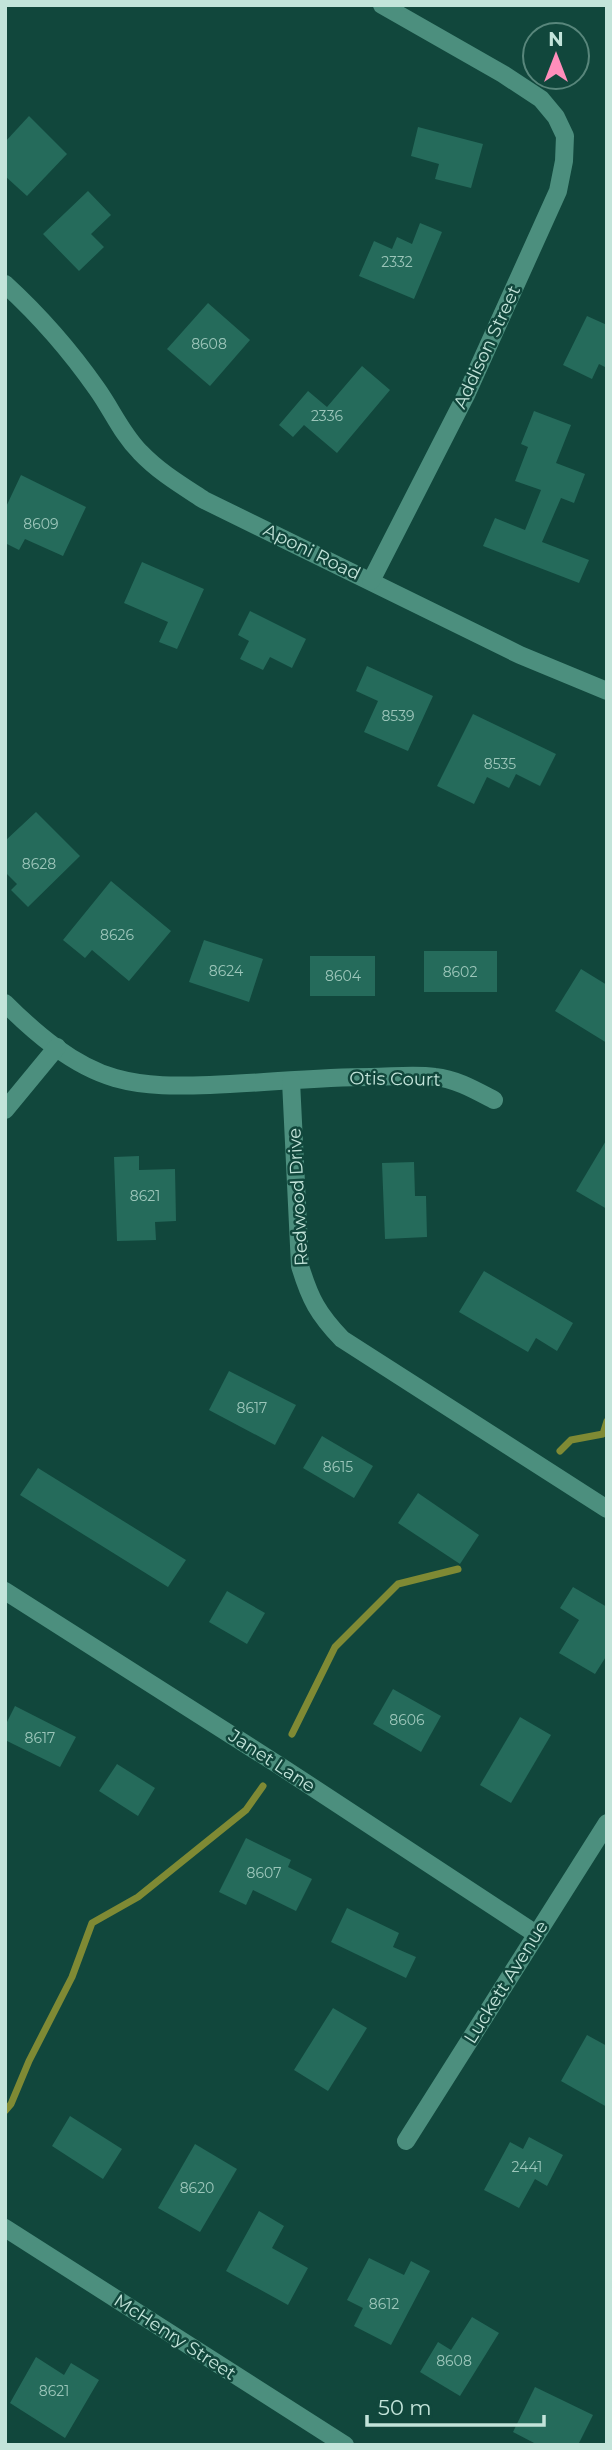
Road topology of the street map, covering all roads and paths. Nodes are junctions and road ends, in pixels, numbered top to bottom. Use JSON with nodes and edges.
{"nodes":[{"id":1,"x":382,"y":5,"type":"edge"},
{"id":2,"x":5,"y":284,"type":"edge"},
{"id":3,"x":371,"y":581,"type":"junction"},
{"id":4,"x":607,"y":691,"type":"edge"},
{"id":5,"x":5,"y":1003,"type":"edge"},
{"id":6,"x":57,"y":1047,"type":"junction"},
{"id":7,"x":291,"y":1081,"type":"junction"},
{"id":8,"x":494,"y":1100,"type":"dead end"},
{"id":9,"x":5,"y":1110,"type":"edge"},
{"id":10,"x":607,"y":1509,"type":"edge"},
{"id":11,"x":5,"y":1591,"type":"edge"},
{"id":12,"x":607,"y":1823,"type":"edge"},
{"id":13,"x":536,"y":1934,"type":"junction"},
{"id":14,"x":407,"y":2141,"type":"dead end"},
{"id":15,"x":5,"y":2228,"type":"edge"},
{"id":16,"x":345,"y":2445,"type":"edge"}],
"edges":[{"from":1,"to":3,"type":"street","name":"Addison Street"},
{"from":2,"to":3,"type":"street","name":"Aponi Road"},
{"from":3,"to":4,"type":"street","name":"Aponi Road"},
{"from":5,"to":6,"type":"street"},
{"from":6,"to":7,"type":"street"},
{"from":6,"to":9,"type":"street"},
{"from":7,"to":8,"type":"street","name":"Otis Court"},
{"from":7,"to":10,"type":"street","name":"Redwood Drive"},
{"from":11,"to":13,"type":"street","name":"Janet Lane"},
{"from":12,"to":13,"type":"street","name":"Luckett Avenue"},
{"from":13,"to":14,"type":"street","name":"Luckett Avenue"},
{"from":15,"to":16,"type":"street","name":"McHenry Street"}]}
